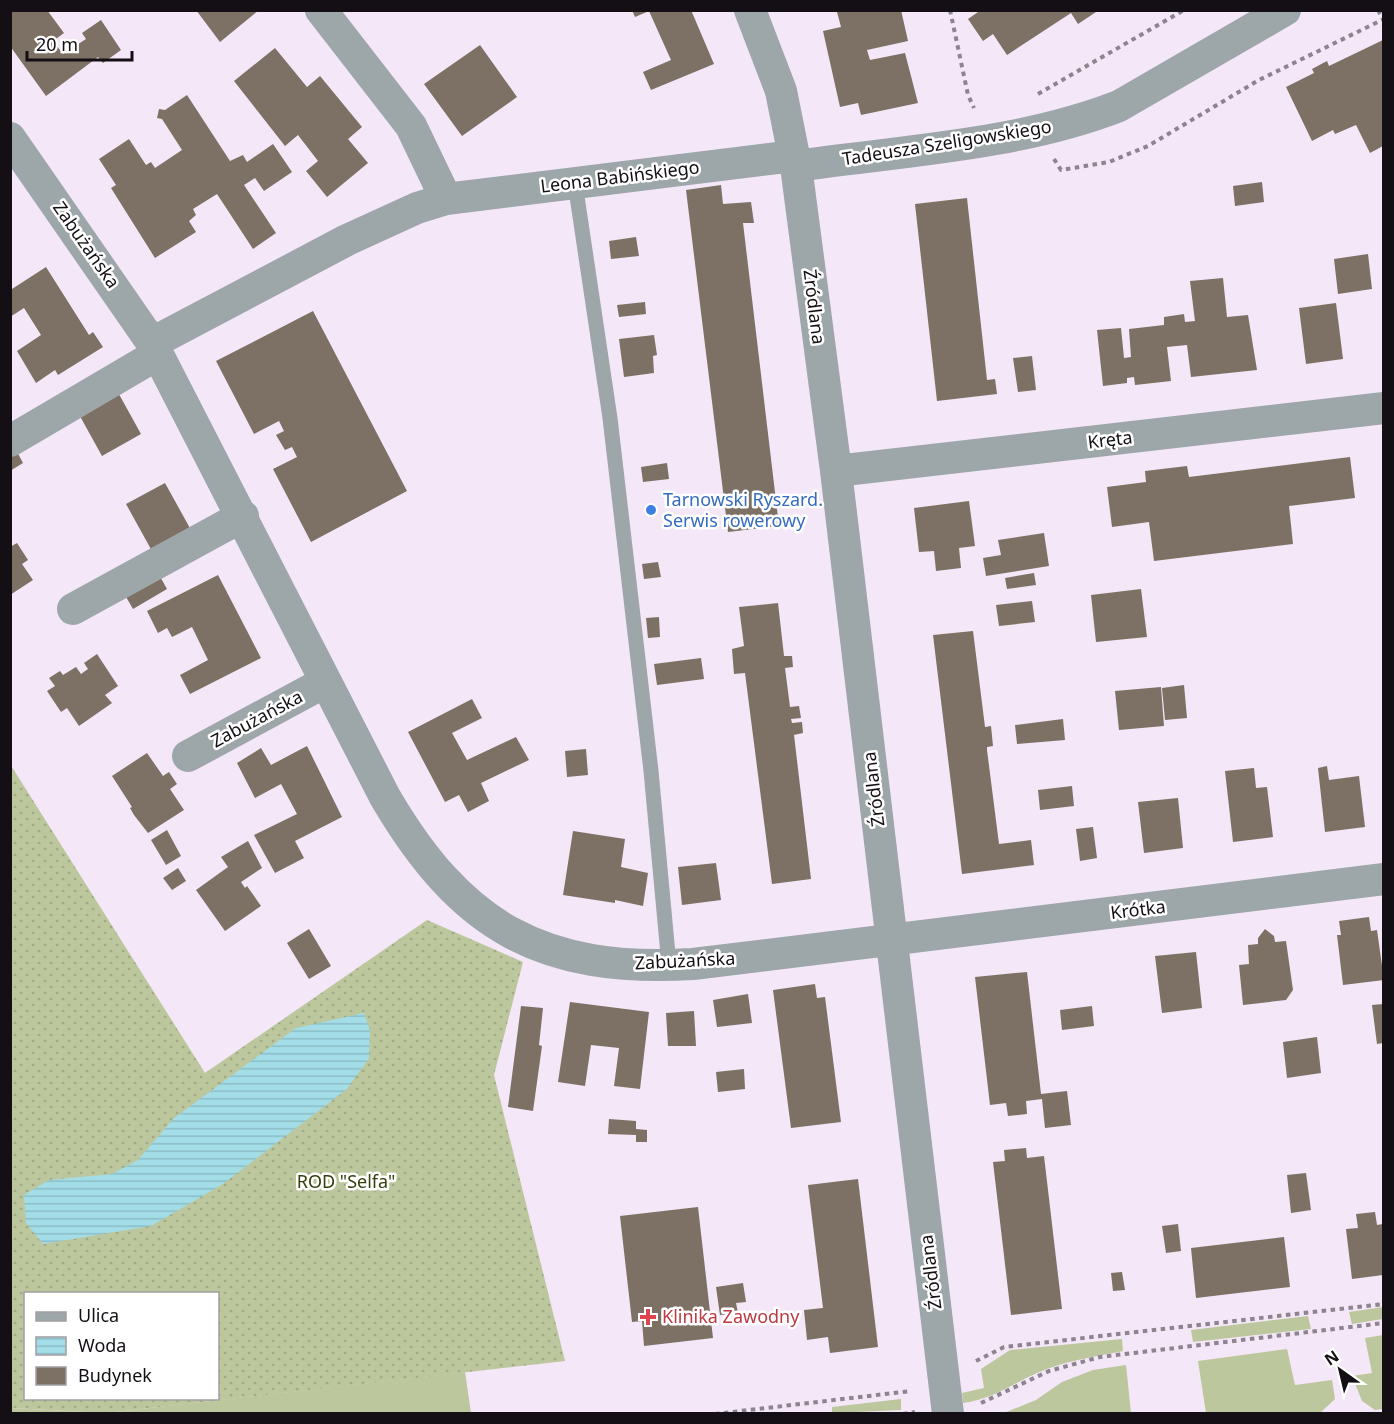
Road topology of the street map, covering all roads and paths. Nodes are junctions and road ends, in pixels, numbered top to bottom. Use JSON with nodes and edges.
{"nodes":[{"id":1,"x":321,"y":10,"type":"edge"},
{"id":2,"x":750,"y":10,"type":"edge"},
{"id":3,"x":950,"y":10,"type":"edge"},
{"id":4,"x":1285,"y":10,"type":"edge"},
{"id":5,"x":1378,"y":10,"type":"edge"},
{"id":6,"x":1383,"y":19,"type":"edge"},
{"id":7,"x":978,"y":115,"type":"dead end"},
{"id":8,"x":10,"y":138,"type":"edge"},
{"id":9,"x":795,"y":161,"type":"junction"},
{"id":10,"x":575,"y":183,"type":"junction"},
{"id":11,"x":446,"y":199,"type":"junction"},
{"id":12,"x":155,"y":348,"type":"junction"},
{"id":13,"x":1383,"y":408,"type":"edge"},
{"id":14,"x":10,"y":441,"type":"edge"},
{"id":15,"x":836,"y":471,"type":"junction"},
{"id":16,"x":243,"y":516,"type":"junction"},
{"id":17,"x":73,"y":609,"type":"dead end"},
{"id":18,"x":325,"y":682,"type":"junction"},
{"id":19,"x":188,"y":756,"type":"dead end"},
{"id":20,"x":1383,"y":879,"type":"edge"},
{"id":21,"x":892,"y":941,"type":"junction"},
{"id":22,"x":669,"y":965,"type":"junction"},
{"id":23,"x":1383,"y":1305,"type":"edge"},
{"id":24,"x":1383,"y":1323,"type":"edge"},
{"id":25,"x":946,"y":1403,"type":"edge"},
{"id":26,"x":714,"y":1413,"type":"edge"}],
"edges":[{"from":1,"to":11,"type":"street"},
{"from":2,"to":9,"type":"street","name":"Źródlana"},
{"from":3,"to":7,"type":"path"},
{"from":4,"to":9,"type":"street","name":"Tadeusza Szeligowskiego"},
{"from":5,"to":6,"type":"path"},
{"from":8,"to":12,"type":"street","name":"Zabużańska"},
{"from":9,"to":10,"type":"street","name":"Leona Babińskiego"},
{"from":9,"to":15,"type":"street","name":"Źródlana"},
{"from":10,"to":11,"type":"street","name":"Leona Babińskiego"},
{"from":10,"to":22,"type":"lane"},
{"from":11,"to":12,"type":"street","name":"Leona Babińskiego"},
{"from":12,"to":14,"type":"street"},
{"from":12,"to":16,"type":"street","name":"Zabużańska"},
{"from":13,"to":15,"type":"street","name":"Kręta"},
{"from":15,"to":21,"type":"street","name":"Źródlana"},
{"from":16,"to":17,"type":"street"},
{"from":16,"to":18,"type":"street","name":"Zabużańska"},
{"from":18,"to":19,"type":"street","name":"Zabużańska"},
{"from":18,"to":22,"type":"street","name":"Zabużańska"},
{"from":20,"to":21,"type":"street","name":"Krótka"},
{"from":21,"to":22,"type":"street","name":"Zabużańska"},
{"from":21,"to":25,"type":"street","name":"Źródlana"},
{"from":23,"to":25,"type":"path"},
{"from":24,"to":25,"type":"path"},
{"from":25,"to":26,"type":"path"}]}
